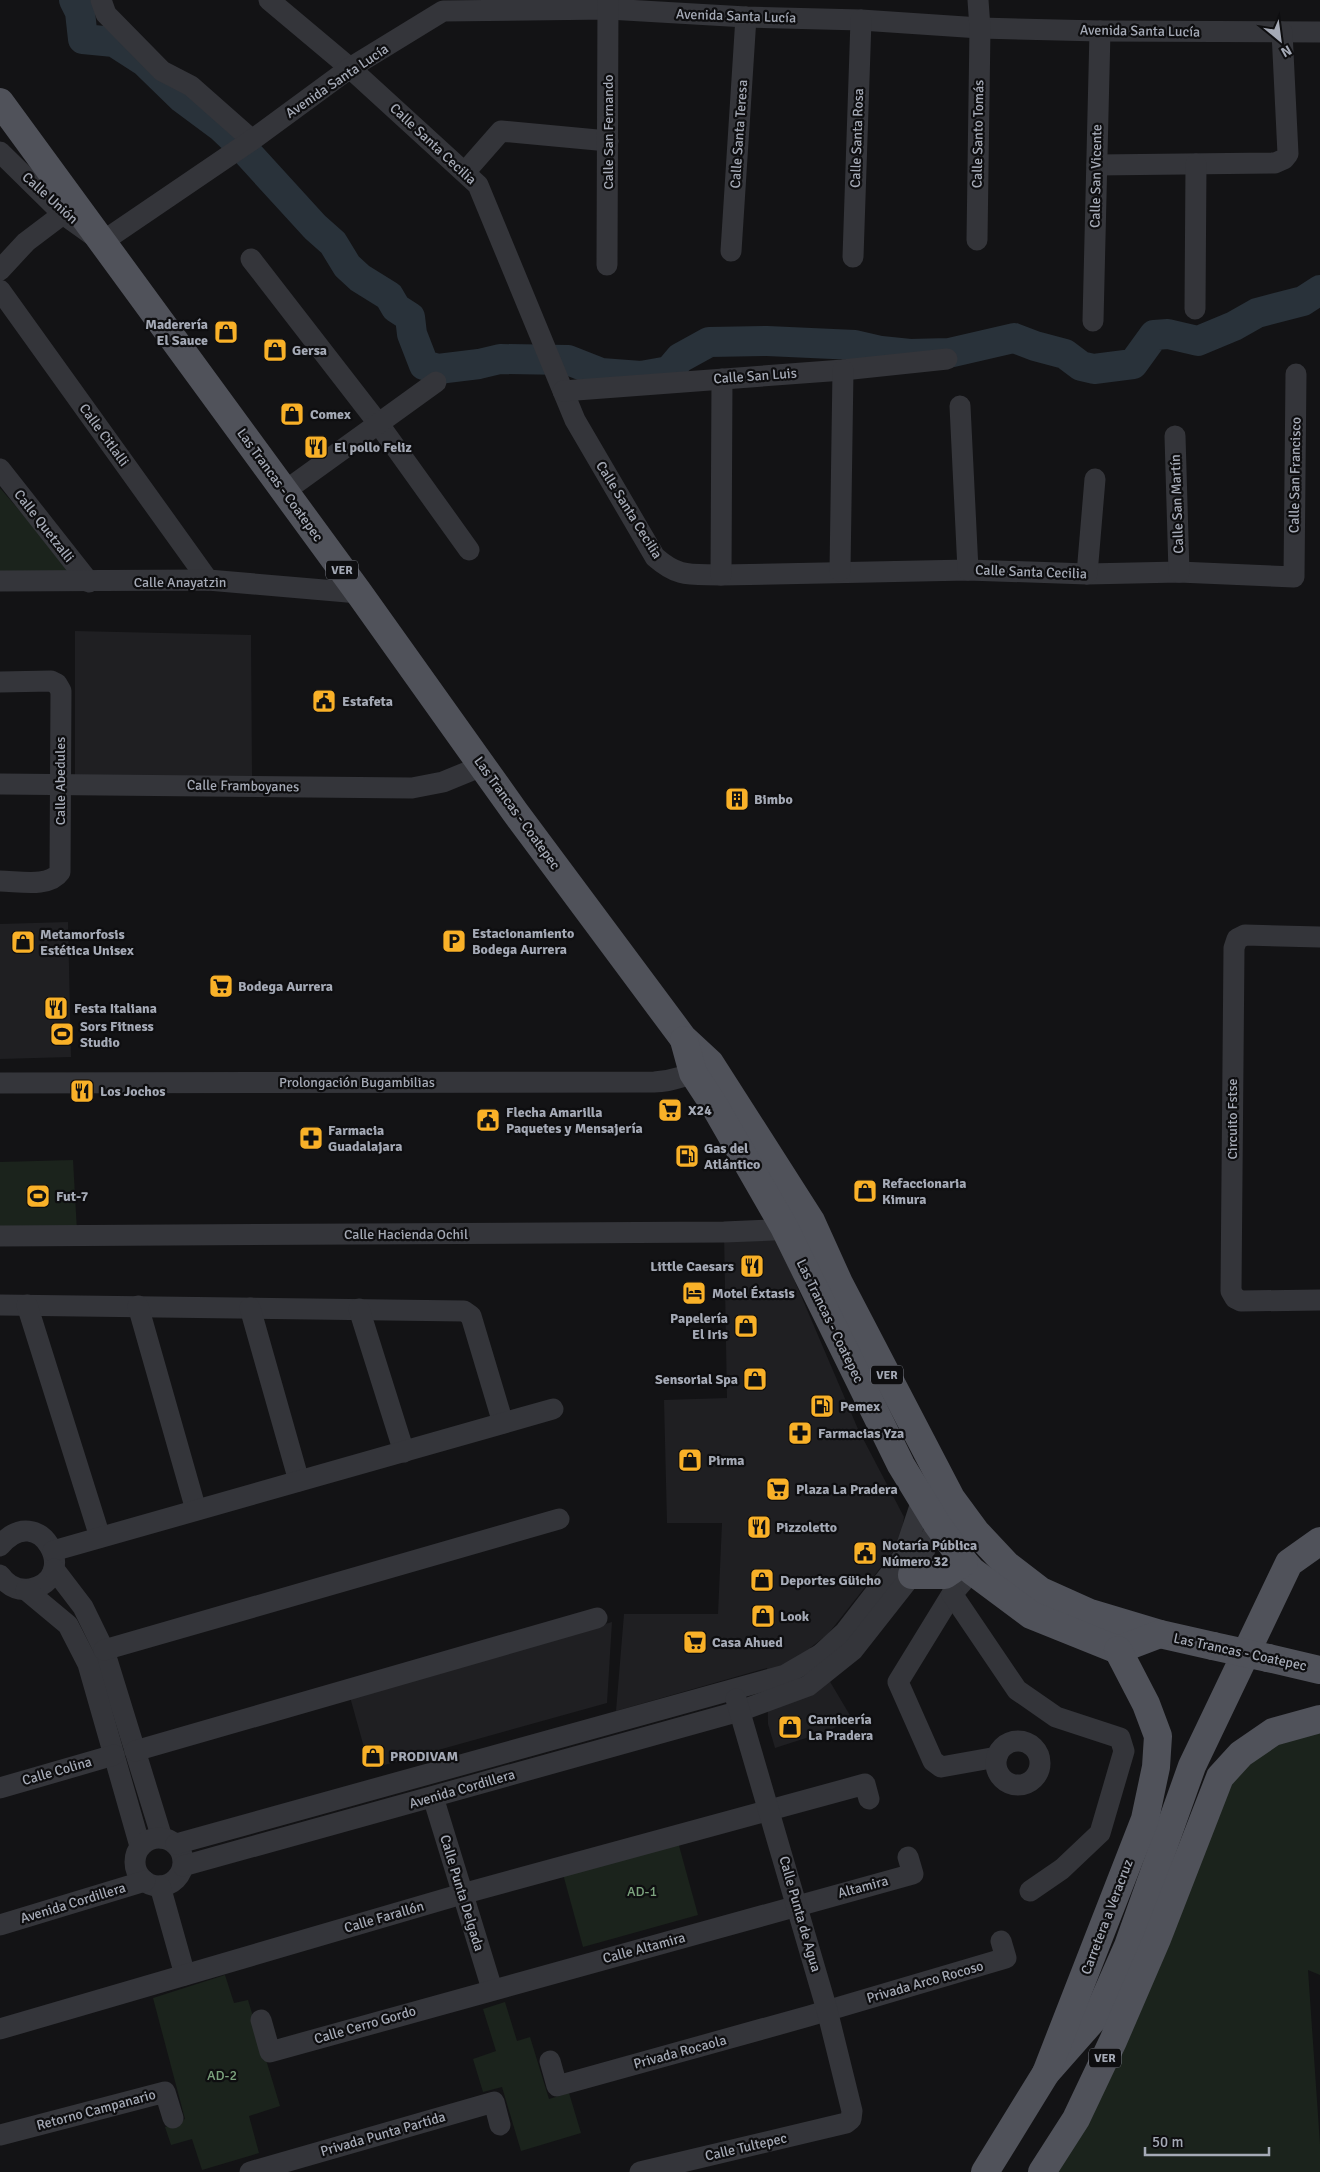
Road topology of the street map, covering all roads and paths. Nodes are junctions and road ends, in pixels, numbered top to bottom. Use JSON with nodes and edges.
{"nodes":[{"id":1,"x":101,"y":0,"type":"edge"},
{"id":2,"x":269,"y":0,"type":"edge"},
{"id":3,"x":978,"y":0,"type":"edge"},
{"id":4,"x":608,"y":5,"type":"edge"},
{"id":5,"x":746,"y":17,"type":"junction"},
{"id":6,"x":861,"y":20,"type":"junction"},
{"id":7,"x":980,"y":28,"type":"junction"},
{"id":8,"x":1100,"y":31,"type":"junction"},
{"id":9,"x":1282,"y":32,"type":"junction"},
{"id":10,"x":1320,"y":32,"type":"edge"},
{"id":11,"x":350,"y":68,"type":"junction"},
{"id":12,"x":0,"y":102,"type":"edge"},
{"id":13,"x":252,"y":140,"type":"junction"},
{"id":14,"x":608,"y":141,"type":"junction"},
{"id":15,"x":0,"y":152,"type":"edge"},
{"id":16,"x":1196,"y":164,"type":"junction"},
{"id":17,"x":1096,"y":165,"type":"junction"},
{"id":18,"x":465,"y":172,"type":"junction"},
{"id":19,"x":63,"y":214,"type":"junction"},
{"id":20,"x":977,"y":240,"type":"dead end"},
{"id":21,"x":102,"y":242,"type":"junction"},
{"id":22,"x":731,"y":251,"type":"dead end"},
{"id":23,"x":852,"y":257,"type":"dead end"},
{"id":24,"x":251,"y":259,"type":"dead end"},
{"id":25,"x":607,"y":265,"type":"dead end"},
{"id":26,"x":0,"y":270,"type":"edge"},
{"id":27,"x":0,"y":290,"type":"edge"},
{"id":28,"x":1194,"y":309,"type":"dead end"},
{"id":29,"x":1093,"y":321,"type":"dead end"},
{"id":30,"x":947,"y":359,"type":"dead end"},
{"id":31,"x":843,"y":370,"type":"junction"},
{"id":32,"x":1296,"y":374,"type":"dead end"},
{"id":33,"x":722,"y":379,"type":"junction"},
{"id":34,"x":436,"y":382,"type":"dead end"},
{"id":35,"x":563,"y":391,"type":"junction"},
{"id":36,"x":960,"y":406,"type":"dead end"},
{"id":37,"x":378,"y":424,"type":"junction"},
{"id":38,"x":1175,"y":436,"type":"dead end"},
{"id":39,"x":0,"y":469,"type":"edge"},
{"id":40,"x":1094,"y":478,"type":"dead end"},
{"id":41,"x":285,"y":491,"type":"junction"},
{"id":42,"x":469,"y":550,"type":"dead end"},
{"id":43,"x":968,"y":570,"type":"junction"},
{"id":44,"x":840,"y":571,"type":"junction"},
{"id":45,"x":1179,"y":572,"type":"junction"},
{"id":46,"x":1087,"y":574,"type":"junction"},
{"id":47,"x":720,"y":575,"type":"junction"},
{"id":48,"x":1294,"y":576,"type":"joint"},
{"id":49,"x":208,"y":580,"type":"junction"},
{"id":50,"x":0,"y":581,"type":"edge"},
{"id":51,"x":89,"y":582,"type":"junction"},
{"id":52,"x":359,"y":593,"type":"junction"},
{"id":53,"x":0,"y":682,"type":"edge"},
{"id":54,"x":482,"y":766,"type":"junction"},
{"id":55,"x":0,"y":784,"type":"edge"},
{"id":56,"x":61,"y":784,"type":"junction"},
{"id":57,"x":0,"y":881,"type":"edge"},
{"id":58,"x":1320,"y":937,"type":"edge"},
{"id":59,"x":702,"y":1068,"type":"junction"},
{"id":60,"x":0,"y":1083,"type":"edge"},
{"id":61,"x":811,"y":1221,"type":"junction"},
{"id":62,"x":784,"y":1227,"type":"junction"},
{"id":63,"x":0,"y":1236,"type":"edge"},
{"id":64,"x":1320,"y":1300,"type":"edge"},
{"id":65,"x":0,"y":1304,"type":"edge"},
{"id":66,"x":27,"y":1305,"type":"junction"},
{"id":67,"x":138,"y":1306,"type":"junction"},
{"id":68,"x":250,"y":1308,"type":"junction"},
{"id":69,"x":359,"y":1309,"type":"junction"},
{"id":70,"x":553,"y":1409,"type":"dead end"},
{"id":71,"x":503,"y":1423,"type":"junction"},
{"id":72,"x":404,"y":1452,"type":"junction"},
{"id":73,"x":299,"y":1481,"type":"junction"},
{"id":74,"x":951,"y":1498,"type":"junction"},
{"id":75,"x":922,"y":1500,"type":"junction"},
{"id":76,"x":196,"y":1510,"type":"junction"},
{"id":77,"x":559,"y":1519,"type":"dead end"},
{"id":78,"x":937,"y":1524,"type":"junction"},
{"id":79,"x":5,"y":1537,"type":"edge"},
{"id":80,"x":100,"y":1537,"type":"junction"},
{"id":81,"x":1320,"y":1541,"type":"edge"},
{"id":82,"x":54,"y":1560,"type":"junction"},
{"id":83,"x":968,"y":1566,"type":"junction"},
{"id":84,"x":0,"y":1575,"type":"edge"},
{"id":85,"x":912,"y":1575,"type":"junction"},
{"id":86,"x":26,"y":1590,"type":"junction"},
{"id":87,"x":952,"y":1594,"type":"junction"},
{"id":88,"x":1036,"y":1603,"type":"junction"},
{"id":89,"x":597,"y":1618,"type":"dead end"},
{"id":90,"x":1160,"y":1634,"type":"junction"},
{"id":91,"x":104,"y":1650,"type":"junction"},
{"id":92,"x":1118,"y":1650,"type":"junction"},
{"id":93,"x":1318,"y":1668,"type":"edge"},
{"id":94,"x":733,"y":1691,"type":"junction"},
{"id":95,"x":111,"y":1706,"type":"junction"},
{"id":96,"x":740,"y":1711,"type":"junction"},
{"id":97,"x":1320,"y":1719,"type":"edge"},
{"id":98,"x":125,"y":1753,"type":"junction"},
{"id":99,"x":997,"y":1757,"type":"dead end"},
{"id":100,"x":0,"y":1788,"type":"edge"},
{"id":101,"x":433,"y":1797,"type":"junction"},
{"id":102,"x":869,"y":1799,"type":"dead end"},
{"id":103,"x":770,"y":1810,"type":"junction"},
{"id":104,"x":169,"y":1841,"type":"junction"},
{"id":105,"x":140,"y":1846,"type":"junction"},
{"id":106,"x":908,"y":1857,"type":"dead end"},
{"id":107,"x":183,"y":1866,"type":"junction"},
{"id":108,"x":153,"y":1884,"type":"junction"},
{"id":109,"x":1030,"y":1891,"type":"dead end"},
{"id":110,"x":462,"y":1894,"type":"junction"},
{"id":111,"x":797,"y":1906,"type":"junction"},
{"id":112,"x":0,"y":1925,"type":"edge"},
{"id":113,"x":1001,"y":1942,"type":"dead end"},
{"id":114,"x":1128,"y":1946,"type":"junction"},
{"id":115,"x":185,"y":1975,"type":"junction"},
{"id":116,"x":492,"y":1989,"type":"junction"},
{"id":117,"x":827,"y":2010,"type":"junction"},
{"id":118,"x":261,"y":2020,"type":"dead end"},
{"id":119,"x":0,"y":2028,"type":"edge"},
{"id":120,"x":1113,"y":2041,"type":"junction"},
{"id":121,"x":550,"y":2061,"type":"dead end"},
{"id":122,"x":1046,"y":2072,"type":"junction"},
{"id":123,"x":173,"y":2118,"type":"dead end"},
{"id":124,"x":851,"y":2118,"type":"joint"},
{"id":125,"x":500,"y":2125,"type":"dead end"},
{"id":126,"x":0,"y":2135,"type":"edge"},
{"id":127,"x":250,"y":2172,"type":"edge"},
{"id":128,"x":640,"y":2172,"type":"edge"},
{"id":129,"x":985,"y":2172,"type":"edge"},
{"id":130,"x":1042,"y":2172,"type":"edge"}],
"edges":[{"from":1,"to":13,"type":"street"},
{"from":2,"to":11,"type":"street","name":"Calle Santa Cecilia"},
{"from":3,"to":7,"type":"street","name":"Calle Santo Tomás"},
{"from":4,"to":5,"type":"street","name":"Avenida Santa Lucía"},
{"from":4,"to":11,"type":"street","name":"Avenida Santa Lucía"},
{"from":4,"to":14,"type":"street","name":"Calle San Fernando"},
{"from":5,"to":6,"type":"street","name":"Avenida Santa Lucía"},
{"from":5,"to":22,"type":"street","name":"Calle Santa Teresa"},
{"from":6,"to":7,"type":"street","name":"Avenida Santa Lucía"},
{"from":6,"to":23,"type":"street","name":"Calle Santa Rosa"},
{"from":7,"to":8,"type":"street","name":"Avenida Santa Lucía"},
{"from":7,"to":20,"type":"street","name":"Calle Santo Tomás"},
{"from":8,"to":9,"type":"street","name":"Avenida Santa Lucía"},
{"from":8,"to":17,"type":"street","name":"Calle San Vicente"},
{"from":9,"to":10,"type":"street","name":"Avenida Santa Lucía"},
{"from":9,"to":16,"type":"street"},
{"from":11,"to":13,"type":"street","name":"Avenida Santa Lucía"},
{"from":11,"to":18,"type":"street","name":"Calle Santa Cecilia"},
{"from":12,"to":21,"type":"main road","name":"Las Trancas - Coatepec","number":"VER"},
{"from":13,"to":21,"type":"street","name":"Avenida Santa Lucía"},
{"from":14,"to":18,"type":"street"},
{"from":14,"to":25,"type":"street","name":"Calle San Fernando"},
{"from":15,"to":19,"type":"street","name":"Calle Unión"},
{"from":16,"to":17,"type":"street"},
{"from":16,"to":28,"type":"street"},
{"from":17,"to":29,"type":"street","name":"Calle San Vicente"},
{"from":18,"to":35,"type":"street","name":"Calle Santa Cecilia"},
{"from":19,"to":21,"type":"street","name":"Calle Unión"},
{"from":19,"to":26,"type":"street"},
{"from":21,"to":41,"type":"main road","name":"Las Trancas - Coatepec","number":"VER"},
{"from":24,"to":37,"type":"street"},
{"from":27,"to":49,"type":"street","name":"Calle Citlalli"},
{"from":30,"to":31,"type":"street","name":"Calle San Luis"},
{"from":31,"to":33,"type":"street","name":"Calle San Luis"},
{"from":31,"to":44,"type":"street"},
{"from":32,"to":48,"type":"street","name":"Calle San Francisco"},
{"from":33,"to":35,"type":"street","name":"Calle San Luis"},
{"from":33,"to":47,"type":"street"},
{"from":34,"to":37,"type":"street"},
{"from":35,"to":47,"type":"street","name":"Calle Santa Cecilia"},
{"from":36,"to":43,"type":"street"},
{"from":37,"to":41,"type":"street"},
{"from":37,"to":42,"type":"street"},
{"from":38,"to":45,"type":"street","name":"Calle San Martín"},
{"from":39,"to":51,"type":"street","name":"Calle Quetzalli"},
{"from":40,"to":46,"type":"street"},
{"from":41,"to":52,"type":"main road","name":"Las Trancas - Coatepec","number":"VER"},
{"from":43,"to":44,"type":"street","name":"Calle Santa Cecilia"},
{"from":43,"to":46,"type":"street","name":"Calle Santa Cecilia"},
{"from":44,"to":47,"type":"street","name":"Calle Santa Cecilia"},
{"from":45,"to":46,"type":"street","name":"Calle Santa Cecilia"},
{"from":45,"to":48,"type":"street","name":"Calle Santa Cecilia"},
{"from":49,"to":51,"type":"street","name":"Calle Anayatzin"},
{"from":49,"to":52,"type":"street","name":"Calle Anayatzin"},
{"from":50,"to":51,"type":"street","name":"Calle Anayatzin"},
{"from":52,"to":54,"type":"main road","name":"Las Trancas - Coatepec","number":"VER"},
{"from":53,"to":56,"type":"street","name":"Calle Abedules"},
{"from":54,"to":56,"type":"street","name":"Calle Framboyanes"},
{"from":54,"to":59,"type":"main road","name":"Las Trancas - Coatepec","number":"VER"},
{"from":55,"to":56,"type":"street","name":"Calle Framboyanes"},
{"from":56,"to":57,"type":"street","name":"Calle Abedules"},
{"from":58,"to":64,"type":"street","name":"Circuito Fstse"},
{"from":59,"to":60,"type":"street","name":"Prolongación Bugambilias"},
{"from":59,"to":61,"type":"main road","name":"Las Trancas - Coatepec","number":"VER"},
{"from":59,"to":62,"type":"main road","name":"Las Trancas - Coatepec","number":"VER"},
{"from":61,"to":62,"type":"street","name":"Calle Hacienda Ochil"},
{"from":61,"to":74,"type":"main road","name":"Las Trancas - Coatepec","number":"VER"},
{"from":62,"to":63,"type":"street","name":"Calle Hacienda Ochil"},
{"from":62,"to":75,"type":"main road","name":"Las Trancas - Coatepec","number":"VER"},
{"from":65,"to":66,"type":"street"},
{"from":66,"to":67,"type":"street"},
{"from":66,"to":80,"type":"street"},
{"from":67,"to":68,"type":"street"},
{"from":67,"to":76,"type":"street"},
{"from":68,"to":69,"type":"street"},
{"from":68,"to":73,"type":"street"},
{"from":69,"to":71,"type":"street"},
{"from":69,"to":72,"type":"street"},
{"from":70,"to":71,"type":"street"},
{"from":71,"to":72,"type":"street"},
{"from":72,"to":73,"type":"street"},
{"from":73,"to":76,"type":"street"},
{"from":74,"to":78,"type":"street","name":"Avenida Cordillera"},
{"from":74,"to":88,"type":"main road","name":"Las Trancas - Coatepec","number":"VER"},
{"from":75,"to":78,"type":"main road","name":"Las Trancas - Coatepec","number":"VER"},
{"from":75,"to":94,"type":"street","name":"Avenida Cordillera"},
{"from":76,"to":80,"type":"street"},
{"from":77,"to":91,"type":"street"},
{"from":78,"to":83,"type":"main road","name":"Las Trancas - Coatepec","number":"VER"},
{"from":78,"to":85,"type":"street","name":"Avenida Cordillera"},
{"from":79,"to":82,"type":"street"},
{"from":80,"to":82,"type":"street"},
{"from":81,"to":114,"type":"main road"},
{"from":82,"to":86,"type":"street"},
{"from":82,"to":91,"type":"street"},
{"from":83,"to":85,"type":"main road"},
{"from":83,"to":87,"type":"street"},
{"from":83,"to":88,"type":"main road","name":"Las Trancas - Coatepec","number":"VER"},
{"from":84,"to":86,"type":"street"},
{"from":85,"to":96,"type":"street","name":"Avenida Cordillera"},
{"from":86,"to":95,"type":"street"},
{"from":87,"to":99,"type":"street"},
{"from":87,"to":109,"type":"street"},
{"from":88,"to":90,"type":"main road","name":"Las Trancas - Coatepec","number":"VER"},
{"from":88,"to":92,"type":"main road","name":"Las Trancas - Coatepec","number":"VER"},
{"from":89,"to":98,"type":"street","name":"Calle Colina"},
{"from":90,"to":92,"type":"main road","name":"Las Trancas - Coatepec"},
{"from":90,"to":93,"type":"main road","name":"Las Trancas - Coatepec","bridge":true},
{"from":91,"to":95,"type":"street"},
{"from":92,"to":122,"type":"main road","name":"Carretera a Veracruz"},
{"from":94,"to":96,"type":"street"},
{"from":94,"to":104,"type":"street","name":"Avenida Cordillera"},
{"from":95,"to":98,"type":"street"},
{"from":96,"to":101,"type":"street","name":"Avenida Cordillera"},
{"from":96,"to":103,"type":"street","name":"Calle Punta de Agua"},
{"from":97,"to":120,"type":"main road","number":"VER"},
{"from":98,"to":100,"type":"street","name":"Calle Colina"},
{"from":98,"to":104,"type":"street"},
{"from":98,"to":105,"type":"street"},
{"from":101,"to":107,"type":"street","name":"Avenida Cordillera"},
{"from":101,"to":110,"type":"street","name":"Calle Punta Delgada"},
{"from":102,"to":103,"type":"street","name":"Calle Farallón"},
{"from":103,"to":110,"type":"street","name":"Calle Farallón"},
{"from":103,"to":111,"type":"street","name":"Calle Punta de Agua"},
{"from":104,"to":105,"type":"street"},
{"from":104,"to":107,"type":"street"},
{"from":105,"to":108,"type":"street"},
{"from":106,"to":111,"type":"street","name":"Altamira"},
{"from":107,"to":108,"type":"street"},
{"from":108,"to":112,"type":"street","name":"Avenida Cordillera"},
{"from":108,"to":115,"type":"street"},
{"from":110,"to":115,"type":"street","name":"Calle Farallón"},
{"from":110,"to":116,"type":"street","name":"Calle Punta Delgada"},
{"from":111,"to":116,"type":"street","name":"Calle Altamira"},
{"from":111,"to":117,"type":"street","name":"Calle Punta de Agua"},
{"from":113,"to":117,"type":"street","name":"Privada Arco Rocoso"},
{"from":114,"to":120,"type":"main road"},
{"from":114,"to":122,"type":"main road"},
{"from":115,"to":119,"type":"street","name":"Calle Farallón"},
{"from":116,"to":118,"type":"street","name":"Calle Cerro Gordo"},
{"from":117,"to":121,"type":"street","name":"Privada Rocaola"},
{"from":117,"to":124,"type":"street","name":"Calle Punta de Agua"},
{"from":120,"to":130,"type":"main road","number":"VER"},
{"from":122,"to":129,"type":"main road","name":"Carretera a Veracruz"},
{"from":123,"to":126,"type":"street","name":"Retorno Campanario"},
{"from":124,"to":128,"type":"street","name":"Calle Tultepec"},
{"from":125,"to":127,"type":"street","name":"Privada Punta Partida"}]}
